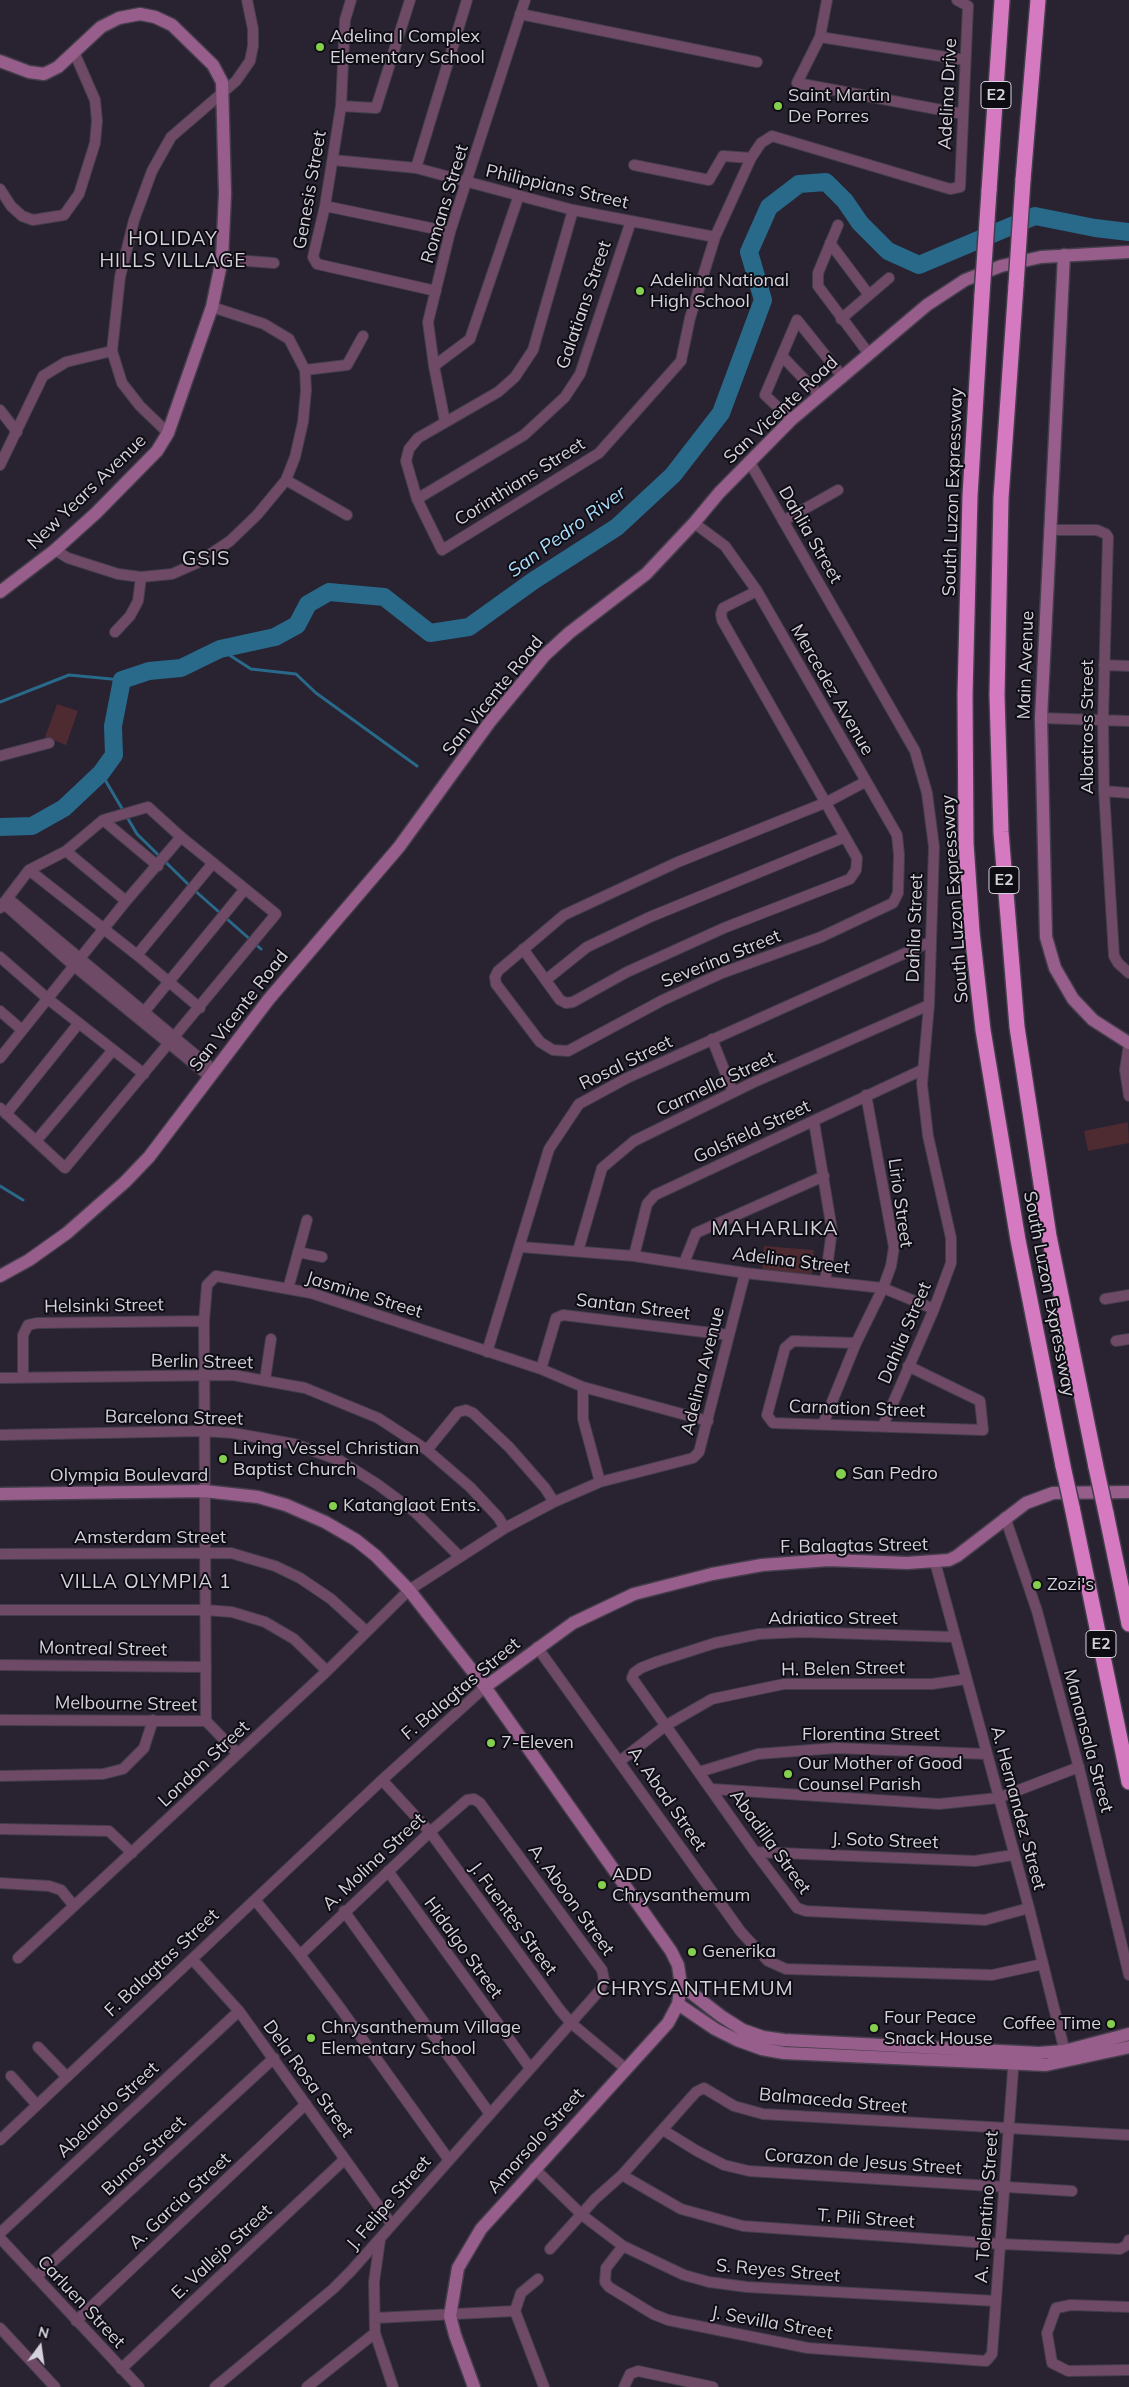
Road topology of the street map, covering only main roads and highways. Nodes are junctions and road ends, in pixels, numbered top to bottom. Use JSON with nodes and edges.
{"nodes":[{"id":1,"x":996,"y":0,"type":"edge"},
{"id":2,"x":1002,"y":0,"type":"edge"},
{"id":3,"x":1038,"y":0,"type":"edge"},
{"id":4,"x":1046,"y":0,"type":"edge"},
{"id":5,"x":999,"y":46,"type":"junction"},
{"id":6,"x":1033,"y":49,"type":"junction"},
{"id":7,"x":0,"y":61,"type":"edge"},
{"id":8,"x":1129,"y":252,"type":"edge"},
{"id":9,"x":1064,"y":255,"type":"junction"},
{"id":10,"x":0,"y":592,"type":"edge"},
{"id":11,"x":1129,"y":1043,"type":"edge"},
{"id":12,"x":0,"y":1276,"type":"edge"},
{"id":13,"x":1123,"y":1492,"type":"edge"},
{"id":14,"x":0,"y":1494,"type":"edge"},
{"id":15,"x":1129,"y":1624,"type":"edge"},
{"id":16,"x":485,"y":1687,"type":"junction"},
{"id":17,"x":1129,"y":1782,"type":"edge"},
{"id":18,"x":681,"y":1985,"type":"junction"},
{"id":19,"x":678,"y":2004,"type":"junction"},
{"id":20,"x":1129,"y":2034,"type":"edge"},
{"id":21,"x":762,"y":2043,"type":"junction"},
{"id":22,"x":1129,"y":2047,"type":"edge"},
{"id":23,"x":1066,"y":2057,"type":"junction"},
{"id":24,"x":474,"y":2387,"type":"edge"}],
"edges":[{"from":1,"to":5,"type":"highway"},
{"from":2,"to":5,"type":"highway","name":"South Luzon Expressway","number":"E2"},
{"from":3,"to":6,"type":"highway","name":"South Luzon Expressway","number":"E2"},
{"from":4,"to":6,"type":"highway"},
{"from":5,"to":17,"type":"highway","name":"South Luzon Expressway","number":"E2","bridge":true},
{"from":6,"to":15,"type":"highway","name":"South Luzon Expressway","number":"E2","bridge":true},
{"from":7,"to":10,"type":"main road","name":"New Years Avenue"},
{"from":8,"to":9,"type":"main road","name":"San Vicente Road"},
{"from":9,"to":11,"type":"main road","name":"Main Avenue"},
{"from":9,"to":12,"type":"main road","name":"San Vicente Road"},
{"from":13,"to":16,"type":"main road","name":"F. Balagtas Street"},
{"from":14,"to":16,"type":"main road","name":"Olympia Boulevard"},
{"from":16,"to":18,"type":"main road","name":"Olympia Boulevard"},
{"from":18,"to":19,"type":"main road"},
{"from":18,"to":21,"type":"main road"},
{"from":19,"to":21,"type":"main road"},
{"from":19,"to":24,"type":"main road","name":"Amorsolo Street"},
{"from":20,"to":23,"type":"main road"},
{"from":21,"to":23,"type":"main road"},
{"from":22,"to":23,"type":"main road"}]}
